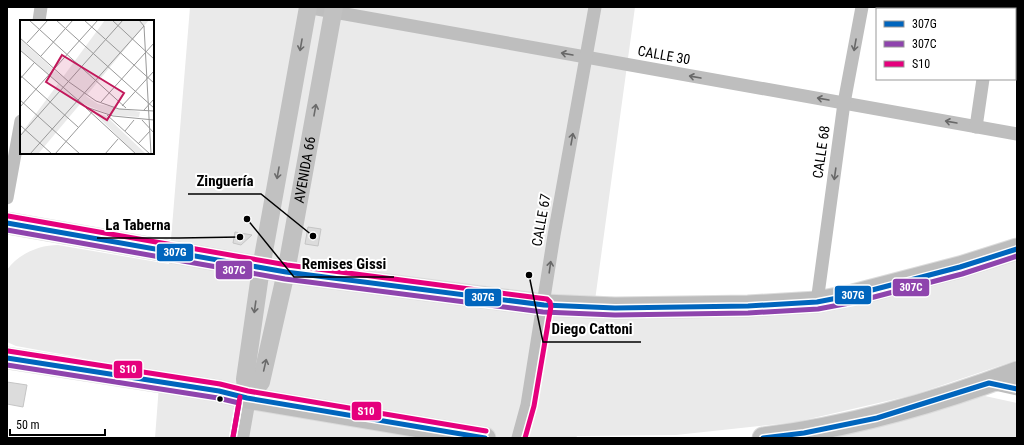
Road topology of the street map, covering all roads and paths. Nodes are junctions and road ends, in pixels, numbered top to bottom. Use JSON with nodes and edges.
{"nodes":[{"id":1,"x":41,"y":7,"type":"edge"},
{"id":2,"x":307,"y":7,"type":"edge"},
{"id":3,"x":595,"y":7,"type":"edge"},
{"id":4,"x":862,"y":7,"type":"edge"},
{"id":5,"x":334,"y":9,"type":"edge"},
{"id":6,"x":39,"y":20,"type":"edge"},
{"id":7,"x":586,"y":57,"type":"junction"},
{"id":8,"x":983,"y":80,"type":"edge"},
{"id":9,"x":844,"y":103,"type":"junction"},
{"id":10,"x":20,"y":126,"type":"edge"},
{"id":11,"x":976,"y":127,"type":"junction"},
{"id":12,"x":1017,"y":134,"type":"edge"},
{"id":13,"x":7,"y":198,"type":"edge"},
{"id":14,"x":7,"y":223,"type":"edge"},
{"id":15,"x":1017,"y":249,"type":"edge"},
{"id":16,"x":261,"y":268,"type":"junction"},
{"id":17,"x":286,"y":272,"type":"junction"},
{"id":18,"x":817,"y":302,"type":"junction"},
{"id":19,"x":544,"y":305,"type":"junction"},
{"id":20,"x":7,"y":358,"type":"edge"},
{"id":21,"x":1017,"y":372,"type":"edge"},
{"id":22,"x":989,"y":383,"type":"junction"},
{"id":23,"x":1017,"y":389,"type":"edge"},
{"id":24,"x":247,"y":398,"type":"junction"},
{"id":25,"x":788,"y":436,"type":"edge"},
{"id":26,"x":240,"y":438,"type":"edge"},
{"id":27,"x":485,"y":438,"type":"edge"},
{"id":28,"x":518,"y":438,"type":"edge"},
{"id":29,"x":763,"y":438,"type":"edge"}],
"edges":[{"from":1,"to":6,"type":"street"},
{"from":2,"to":5,"type":"street","name":"CALLE 30"},
{"from":2,"to":16,"type":"main road","name":"AVENIDA 66","one_way":true},
{"from":3,"to":7,"type":"street","name":"CALLE 67"},
{"from":4,"to":9,"type":"street","name":"CALLE 68","one_way":true},
{"from":7,"to":5,"type":"street","name":"CALLE 30","one_way":true},
{"from":17,"to":5,"type":"main road","name":"AVENIDA 66","one_way":true},
{"from":9,"to":7,"type":"street","name":"CALLE 30","one_way":true},
{"from":19,"to":7,"type":"street","name":"CALLE 67","one_way":true},
{"from":8,"to":11,"type":"street"},
{"from":11,"to":9,"type":"street","name":"CALLE 30","one_way":true},
{"from":9,"to":18,"type":"street","name":"CALLE 68","one_way":true},
{"from":10,"to":13,"type":"street"},
{"from":11,"to":12,"type":"street","name":"CALLE 30"},
{"from":14,"to":16,"type":"highway"},
{"from":15,"to":18,"type":"highway"},
{"from":16,"to":17,"type":"highway"},
{"from":16,"to":24,"type":"main road","name":"AVENIDA 66","one_way":true},
{"from":17,"to":19,"type":"highway"},
{"from":24,"to":17,"type":"main road","name":"AVENIDA 66","one_way":true},
{"from":18,"to":19,"type":"highway"},
{"from":19,"to":28,"type":"street","name":"CALLE 67"},
{"from":20,"to":24,"type":"highway"},
{"from":21,"to":22,"type":"highway"},
{"from":22,"to":23,"type":"street"},
{"from":22,"to":25,"type":"highway"},
{"from":24,"to":26,"type":"main road","name":"AVENIDA 66"},
{"from":24,"to":27,"type":"highway"},
{"from":25,"to":29,"type":"highway"}]}
